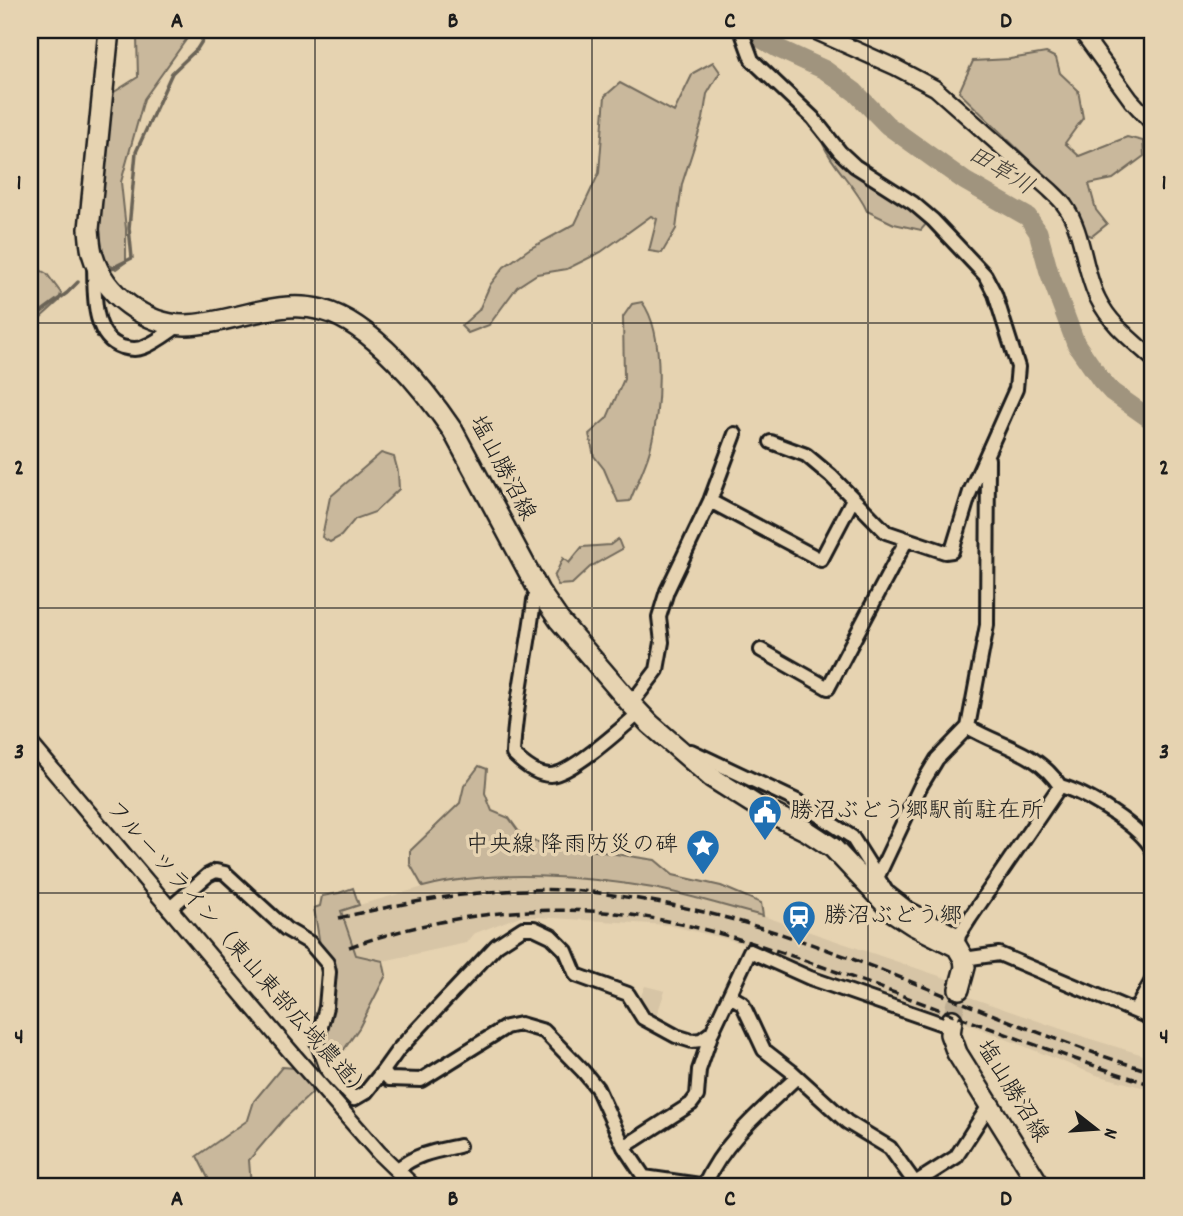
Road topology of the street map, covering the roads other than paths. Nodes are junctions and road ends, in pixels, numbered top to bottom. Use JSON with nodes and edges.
{"nodes":[{"id":1,"x":109,"y":30,"type":"edge"},
{"id":2,"x":741,"y":30,"type":"edge"},
{"id":3,"x":812,"y":30,"type":"edge"},
{"id":4,"x":1080,"y":30,"type":"edge"},
{"id":5,"x":1153,"y":124,"type":"edge"},
{"id":6,"x":93,"y":257,"type":"junction"},
{"id":7,"x":181,"y":324,"type":"junction"},
{"id":8,"x":1153,"y":359,"type":"edge"},
{"id":9,"x":735,"y":434,"type":"dead end"},
{"id":10,"x":771,"y":442,"type":"dead end"},
{"id":11,"x":987,"y":455,"type":"junction"},
{"id":12,"x":853,"y":499,"type":"junction"},
{"id":13,"x":710,"y":501,"type":"junction"},
{"id":14,"x":906,"y":541,"type":"junction"},
{"id":15,"x":539,"y":591,"type":"junction"},
{"id":16,"x":761,"y":650,"type":"dead end"},
{"id":17,"x":635,"y":708,"type":"junction"},
{"id":18,"x":968,"y":727,"type":"junction"},
{"id":19,"x":30,"y":743,"type":"edge"},
{"id":20,"x":680,"y":751,"type":"junction"},
{"id":21,"x":1060,"y":786,"type":"junction"},
{"id":22,"x":1153,"y":851,"type":"edge"},
{"id":23,"x":878,"y":876,"type":"junction"},
{"id":24,"x":169,"y":909,"type":"junction"},
{"id":25,"x":960,"y":947,"type":"junction"},
{"id":26,"x":1153,"y":979,"type":"edge"},
{"id":27,"x":959,"y":989,"type":"tunnel mouth"},
{"id":28,"x":730,"y":996,"type":"junction"},
{"id":29,"x":1135,"y":1011,"type":"junction"},
{"id":30,"x":1153,"y":1019,"type":"edge"},
{"id":31,"x":952,"y":1023,"type":"joint"},
{"id":32,"x":712,"y":1032,"type":"junction"},
{"id":33,"x":383,"y":1071,"type":"junction"},
{"id":34,"x":797,"y":1077,"type":"junction"},
{"id":35,"x":990,"y":1104,"type":"junction"},
{"id":36,"x":459,"y":1146,"type":"dead end"},
{"id":37,"x":624,"y":1147,"type":"junction"},
{"id":38,"x":397,"y":1170,"type":"junction"},
{"id":39,"x":413,"y":1186,"type":"edge"},
{"id":40,"x":705,"y":1186,"type":"edge"},
{"id":41,"x":1040,"y":1186,"type":"edge"}],
"edges":[{"from":1,"to":6,"type":"main road","name":"塩山勝沼線"},
{"from":2,"to":11,"type":"street"},
{"from":3,"to":8,"type":"street"},
{"from":4,"to":5,"type":"street"},
{"from":6,"to":7,"type":"main road","name":"塩山勝沼線"},
{"from":6,"to":7,"type":"street"},
{"from":7,"to":15,"type":"main road","name":"塩山勝沼線"},
{"from":9,"to":13,"type":"street"},
{"from":10,"to":12,"type":"street"},
{"from":11,"to":14,"type":"street"},
{"from":11,"to":18,"type":"street"},
{"from":12,"to":13,"type":"street"},
{"from":12,"to":14,"type":"street"},
{"from":13,"to":17,"type":"street"},
{"from":14,"to":16,"type":"street"},
{"from":15,"to":17,"type":"main road","name":"塩山勝沼線"},
{"from":15,"to":17,"type":"street"},
{"from":17,"to":20,"type":"main road","name":"塩山勝沼線"},
{"from":18,"to":21,"type":"street"},
{"from":18,"to":23,"type":"street"},
{"from":19,"to":24,"type":"street","name":"フルーツライン（東山東部広域農道）"},
{"from":20,"to":23,"type":"street"},
{"from":20,"to":25,"type":"main road","name":"塩山勝沼線"},
{"from":21,"to":22,"type":"street"},
{"from":21,"to":25,"type":"street"},
{"from":23,"to":25,"type":"street"},
{"from":24,"to":33,"type":"street"},
{"from":24,"to":38,"type":"street","name":"フルーツライン（東山東部広域農道）"},
{"from":25,"to":27,"type":"main road"},
{"from":25,"to":29,"type":"street"},
{"from":26,"to":29,"type":"street"},
{"from":28,"to":31,"type":"street"},
{"from":28,"to":32,"type":"street"},
{"from":28,"to":34,"type":"street"},
{"from":29,"to":30,"type":"street"},
{"from":31,"to":35,"type":"main road","name":"塩山勝沼線"},
{"from":32,"to":33,"type":"street"},
{"from":32,"to":37,"type":"street"},
{"from":33,"to":37,"type":"street"},
{"from":34,"to":35,"type":"street"},
{"from":34,"to":40,"type":"street"},
{"from":35,"to":41,"type":"main road","name":"塩山勝沼線"},
{"from":36,"to":38,"type":"street"},
{"from":37,"to":40,"type":"street"},
{"from":38,"to":39,"type":"street","name":"フルーツライン（東山東部広域農道）"}]}
